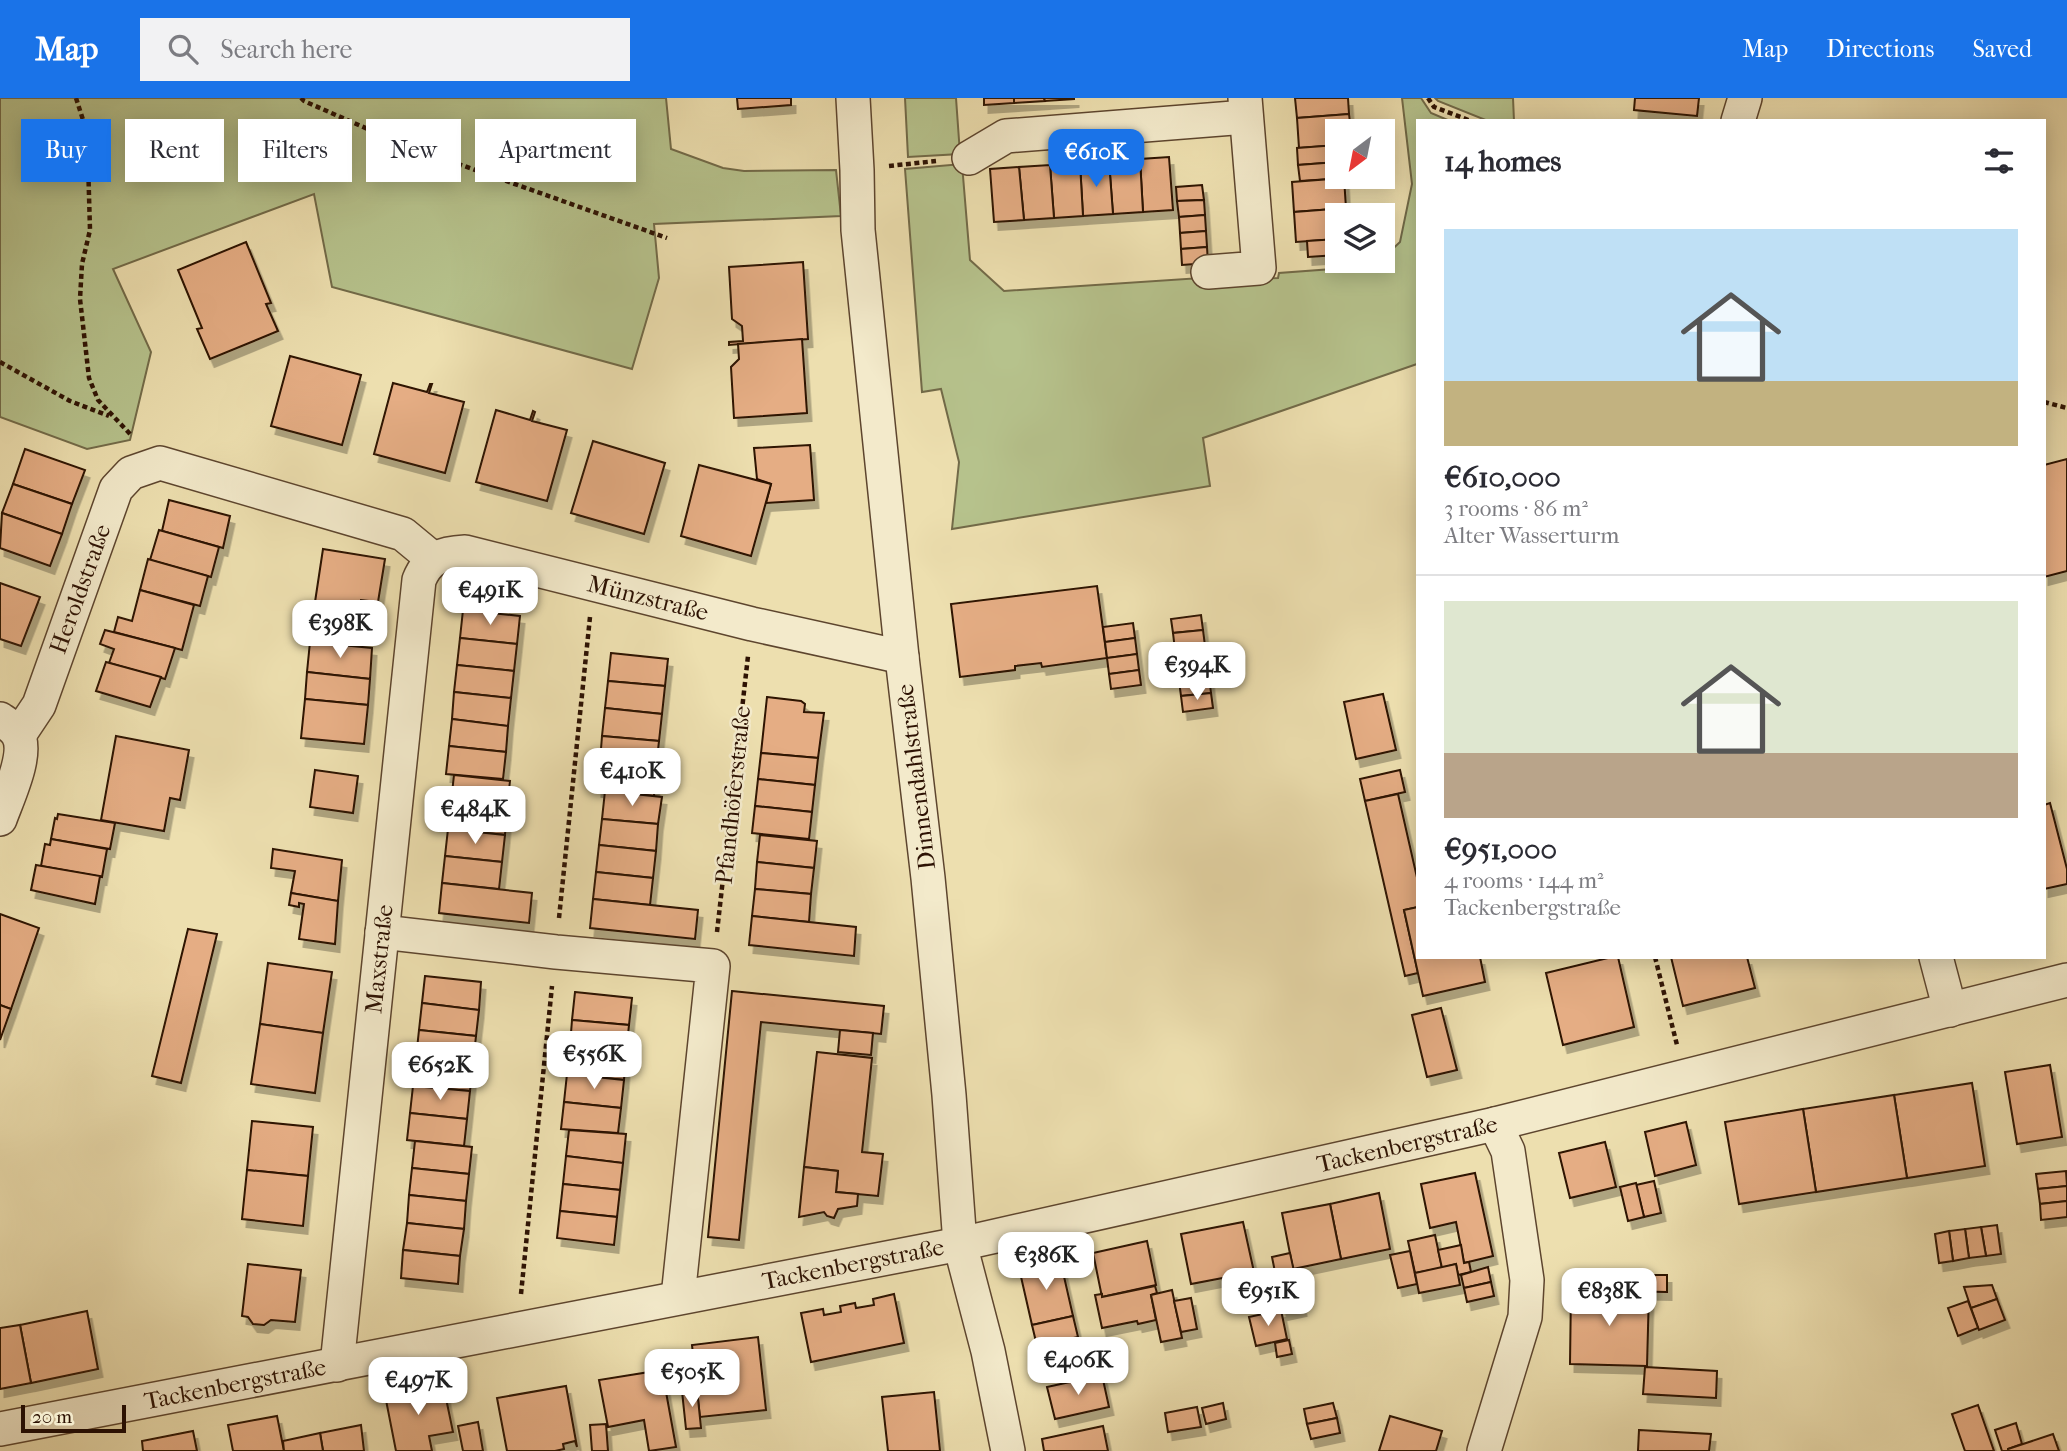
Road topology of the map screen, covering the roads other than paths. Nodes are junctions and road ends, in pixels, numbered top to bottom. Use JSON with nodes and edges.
{"nodes":[{"id":1,"x":853,"y":98,"type":"edge"},
{"id":2,"x":1745,"y":98,"type":"edge"},
{"id":3,"x":1245,"y":107,"type":"edge"},
{"id":4,"x":1739,"y":119,"type":"edge"},
{"id":5,"x":968,"y":158,"type":"road end"},
{"id":6,"x":1208,"y":272,"type":"dead end"},
{"id":7,"x":432,"y":558,"type":"junction"},
{"id":8,"x":902,"y":657,"type":"junction"},
{"id":9,"x":13,"y":738,"type":"edge"},
{"id":10,"x":0,"y":819,"type":"edge"},
{"id":11,"x":382,"y":932,"type":"junction"},
{"id":12,"x":1937,"y":959,"type":"edge"},
{"id":13,"x":2067,"y":980,"type":"edge"},
{"id":14,"x":1950,"y":1010,"type":"junction"},
{"id":15,"x":1495,"y":1124,"type":"junction"},
{"id":16,"x":960,"y":1244,"type":"junction"},
{"id":17,"x":678,"y":1297,"type":"junction"},
{"id":18,"x":337,"y":1365,"type":"junction"},
{"id":19,"x":0,"y":1429,"type":"edge"},
{"id":20,"x":1008,"y":1451,"type":"edge"},
{"id":21,"x":1484,"y":1451,"type":"edge"}],
"edges":[{"from":1,"to":8,"type":"street","name":"Dinnendahlstraße"},
{"from":2,"to":4,"type":"street"},
{"from":3,"to":5,"type":"street"},
{"from":3,"to":6,"type":"street"},
{"from":7,"to":8,"type":"street","name":"Münzstraße"},
{"from":7,"to":9,"type":"street","name":"Heroldstraße"},
{"from":7,"to":11,"type":"street","name":"Maxstraße"},
{"from":8,"to":16,"type":"street","name":"Dinnendahlstraße"},
{"from":9,"to":10,"type":"street","name":"Heroldstraße"},
{"from":11,"to":17,"type":"street"},
{"from":11,"to":18,"type":"street","name":"Maxstraße"},
{"from":12,"to":14,"type":"street"},
{"from":13,"to":14,"type":"street","name":"Tackenbergstraße"},
{"from":14,"to":15,"type":"street","name":"Tackenbergstraße"},
{"from":15,"to":16,"type":"street","name":"Tackenbergstraße"},
{"from":15,"to":21,"type":"street"},
{"from":16,"to":17,"type":"street","name":"Tackenbergstraße"},
{"from":16,"to":20,"type":"street","name":"Dinnendahlstraße"},
{"from":17,"to":18,"type":"street","name":"Tackenbergstraße"},
{"from":18,"to":19,"type":"street","name":"Tackenbergstraße"}]}
